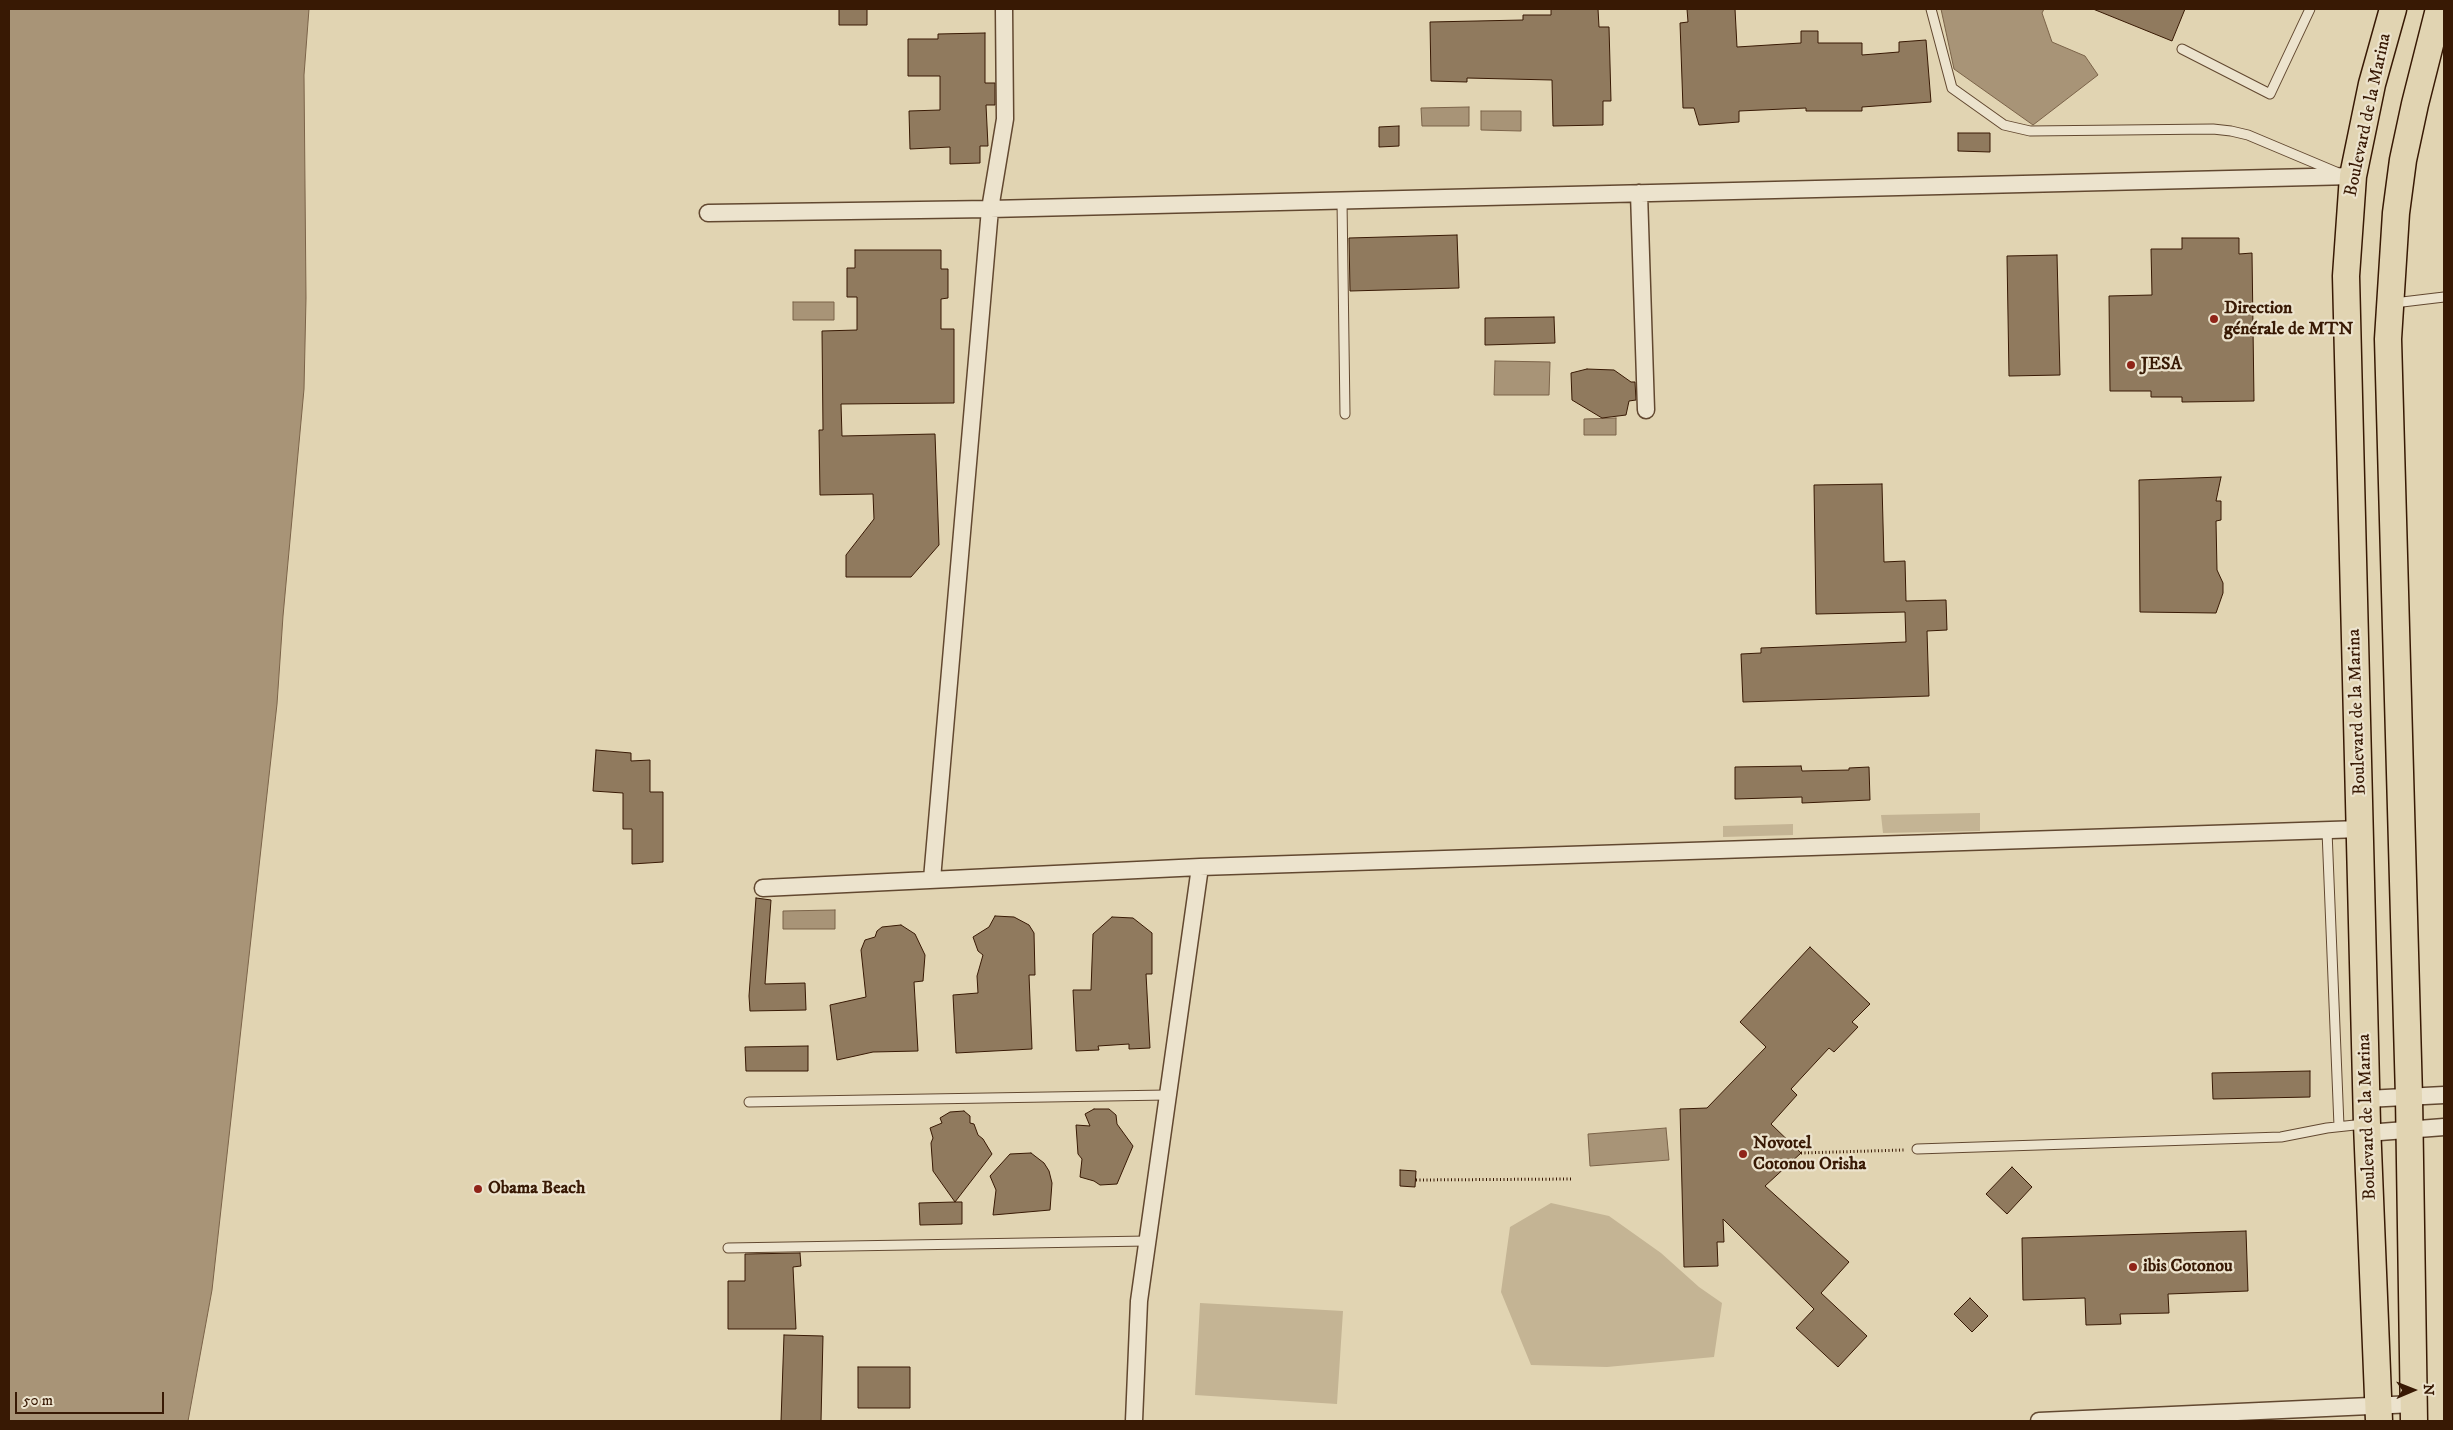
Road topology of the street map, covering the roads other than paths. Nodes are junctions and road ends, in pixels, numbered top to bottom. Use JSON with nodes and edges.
{"nodes":[{"id":1,"x":1004,"y":9,"type":"edge"},
{"id":2,"x":1931,"y":9,"type":"edge"},
{"id":3,"x":2310,"y":9,"type":"edge"},
{"id":4,"x":2393,"y":9,"type":"edge"},
{"id":5,"x":2439,"y":9,"type":"edge"},
{"id":6,"x":2182,"y":49,"type":"dead end"},
{"id":7,"x":2349,"y":176,"type":"junction"},
{"id":8,"x":1639,"y":194,"type":"junction"},
{"id":9,"x":1342,"y":201,"type":"junction"},
{"id":10,"x":990,"y":209,"type":"junction"},
{"id":11,"x":708,"y":213,"type":"dead end"},
{"id":12,"x":2444,"y":297,"type":"edge"},
{"id":13,"x":2391,"y":303,"type":"junction"},
{"id":14,"x":1646,"y":410,"type":"dead end"},
{"id":15,"x":1345,"y":414,"type":"dead end"},
{"id":16,"x":2361,"y":829,"type":"junction"},
{"id":17,"x":2327,"y":830,"type":"junction"},
{"id":18,"x":1200,"y":867,"type":"junction"},
{"id":19,"x":932,"y":879,"type":"junction"},
{"id":20,"x":763,"y":888,"type":"dead end"},
{"id":21,"x":1167,"y":1095,"type":"junction"},
{"id":22,"x":2444,"y":1095,"type":"edge"},
{"id":23,"x":2409,"y":1097,"type":"junction"},
{"id":24,"x":749,"y":1102,"type":"dead end"},
{"id":25,"x":2367,"y":1119,"type":"junction"},
{"id":26,"x":2339,"y":1126,"type":"junction"},
{"id":27,"x":2444,"y":1127,"type":"edge"},
{"id":28,"x":2409,"y":1128,"type":"junction"},
{"id":29,"x":1918,"y":1150,"type":"road end"},
{"id":30,"x":1147,"y":1241,"type":"junction"},
{"id":31,"x":728,"y":1248,"type":"dead end"},
{"id":32,"x":2414,"y":1412,"type":"edge"},
{"id":33,"x":2379,"y":1413,"type":"edge"},
{"id":34,"x":1134,"y":1421,"type":"edge"},
{"id":35,"x":2039,"y":1421,"type":"edge"}],
"edges":[{"from":1,"to":10,"type":"street"},
{"from":2,"to":7,"type":"lane"},
{"from":3,"to":6,"type":"lane"},
{"from":4,"to":7,"type":"main road","name":"Boulevard de la Marina"},
{"from":5,"to":13,"type":"main road"},
{"from":7,"to":8,"type":"street"},
{"from":7,"to":16,"type":"main road","name":"Boulevard de la Marina"},
{"from":8,"to":9,"type":"street"},
{"from":8,"to":14,"type":"street"},
{"from":9,"to":10,"type":"street"},
{"from":9,"to":15,"type":"lane"},
{"from":10,"to":11,"type":"street"},
{"from":10,"to":19,"type":"street"},
{"from":12,"to":13,"type":"lane"},
{"from":13,"to":23,"type":"main road"},
{"from":16,"to":17,"type":"street"},
{"from":16,"to":25,"type":"main road","name":"Boulevard de la Marina"},
{"from":17,"to":18,"type":"street"},
{"from":17,"to":26,"type":"lane"},
{"from":18,"to":19,"type":"street"},
{"from":18,"to":21,"type":"street"},
{"from":19,"to":20,"type":"street"},
{"from":21,"to":24,"type":"lane"},
{"from":21,"to":30,"type":"street"},
{"from":22,"to":23,"type":"street"},
{"from":23,"to":25,"type":"street"},
{"from":23,"to":28,"type":"main road"},
{"from":25,"to":26,"type":"lane"},
{"from":25,"to":28,"type":"street"},
{"from":25,"to":33,"type":"main road","name":"Boulevard de la Marina"},
{"from":26,"to":29,"type":"lane"},
{"from":27,"to":28,"type":"street"},
{"from":28,"to":32,"type":"main road"},
{"from":30,"to":31,"type":"lane"},
{"from":30,"to":34,"type":"street"},
{"from":32,"to":33,"type":"street"},
{"from":33,"to":35,"type":"street"}]}
